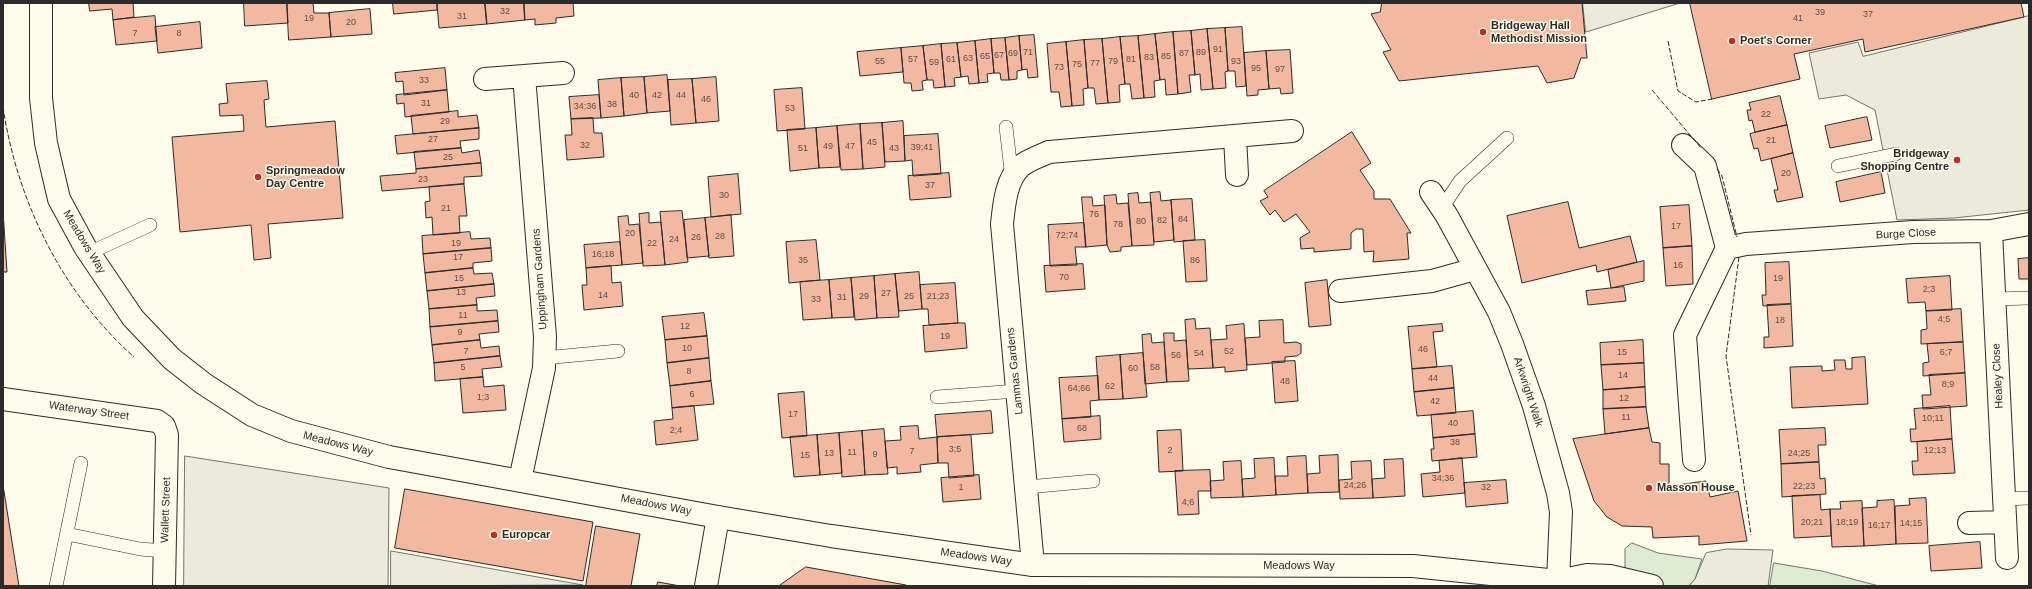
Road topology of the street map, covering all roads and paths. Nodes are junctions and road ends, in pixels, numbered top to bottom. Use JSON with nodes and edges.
{"nodes":[{"id":1,"x":41,"y":3,"type":"edge"},
{"id":2,"x":563,"y":73,"type":"dead end"},
{"id":3,"x":524,"y":76,"type":"junction"},
{"id":4,"x":485,"y":79,"type":"dead end"},
{"id":5,"x":1006,"y":127,"type":"dead end"},
{"id":6,"x":1292,"y":131,"type":"dead end"},
{"id":7,"x":1235,"y":137,"type":"junction"},
{"id":8,"x":1507,"y":138,"type":"dead end"},
{"id":9,"x":1683,"y":145,"type":"dead end"},
{"id":10,"x":1896,"y":154,"type":"dead end"},
{"id":11,"x":1838,"y":166,"type":"dead end"},
{"id":12,"x":1237,"y":175,"type":"dead end"},
{"id":13,"x":1012,"y":179,"type":"junction"},
{"id":14,"x":1440,"y":205,"type":"joint"},
{"id":15,"x":2029,"y":224,"type":"edge"},
{"id":16,"x":150,"y":225,"type":"dead end"},
{"id":17,"x":1991,"y":231,"type":"junction"},
{"id":18,"x":1727,"y":248,"type":"junction"},
{"id":19,"x":89,"y":253,"type":"junction"},
{"id":20,"x":1475,"y":269,"type":"junction"},
{"id":21,"x":1340,"y":290,"type":"dead end"},
{"id":22,"x":2029,"y":298,"type":"edge"},
{"id":23,"x":1994,"y":299,"type":"junction"},
{"id":24,"x":618,"y":351,"type":"dead end"},
{"id":25,"x":544,"y":358,"type":"junction"},
{"id":26,"x":1017,"y":391,"type":"junction"},
{"id":27,"x":937,"y":397,"type":"dead end"},
{"id":28,"x":3,"y":399,"type":"edge"},
{"id":29,"x":167,"y":435,"type":"joint"},
{"id":30,"x":1694,"y":460,"type":"dead end"},
{"id":31,"x":81,"y":463,"type":"dead end"},
{"id":32,"x":520,"y":480,"type":"junction"},
{"id":33,"x":1093,"y":481,"type":"dead end"},
{"id":34,"x":1027,"y":487,"type":"junction"},
{"id":35,"x":2029,"y":498,"type":"edge"},
{"id":36,"x":2004,"y":499,"type":"junction"},
{"id":37,"x":718,"y":517,"type":"junction"},
{"id":38,"x":2005,"y":522,"type":"junction"},
{"id":39,"x":1969,"y":523,"type":"dead end"},
{"id":40,"x":67,"y":534,"type":"junction"},
{"id":41,"x":164,"y":551,"type":"junction"},
{"id":42,"x":2007,"y":558,"type":"dead end"},
{"id":43,"x":1033,"y":565,"type":"junction"},
{"id":44,"x":1563,"y":584,"type":"edge"},
{"id":45,"x":56,"y":586,"type":"edge"},
{"id":46,"x":164,"y":586,"type":"edge"},
{"id":47,"x":706,"y":586,"type":"edge"},
{"id":48,"x":1652,"y":586,"type":"edge"}],
"edges":[{"from":1,"to":19,"type":"street","name":"Meadows Way"},
{"from":2,"to":3,"type":"street"},
{"from":3,"to":4,"type":"street"},
{"from":3,"to":25,"type":"street","name":"Uppingham Gardens"},
{"from":5,"to":13,"type":"lane","name":"Lammas Gardens"},
{"from":6,"to":7,"type":"street","name":"Lammas Gardens"},
{"from":7,"to":12,"type":"street"},
{"from":7,"to":13,"type":"street","name":"Lammas Gardens"},
{"from":8,"to":14,"type":"lane"},
{"from":9,"to":18,"type":"street"},
{"from":10,"to":11,"type":"lane"},
{"from":13,"to":26,"type":"street","name":"Lammas Gardens"},
{"from":14,"to":20,"type":"street","name":"Arkwright Walk"},
{"from":15,"to":17,"type":"street","name":"Burge Close"},
{"from":16,"to":19,"type":"lane"},
{"from":17,"to":18,"type":"street","name":"Burge Close"},
{"from":17,"to":23,"type":"street","name":"Healey Close"},
{"from":18,"to":30,"type":"street"},
{"from":19,"to":32,"type":"street","name":"Meadows Way"},
{"from":20,"to":21,"type":"street"},
{"from":20,"to":44,"type":"street","name":"Arkwright Walk"},
{"from":22,"to":23,"type":"lane"},
{"from":23,"to":36,"type":"street","name":"Healey Close"},
{"from":24,"to":25,"type":"lane"},
{"from":25,"to":32,"type":"street","name":"Uppingham Gardens"},
{"from":26,"to":27,"type":"lane"},
{"from":26,"to":34,"type":"street","name":"Lammas Gardens"},
{"from":28,"to":29,"type":"street","name":"Waterway Street"},
{"from":29,"to":41,"type":"street","name":"Wallett Street"},
{"from":31,"to":40,"type":"lane"},
{"from":32,"to":37,"type":"street","name":"Meadows Way"},
{"from":33,"to":34,"type":"lane"},
{"from":34,"to":43,"type":"street","name":"Lammas Gardens"},
{"from":35,"to":36,"type":"lane"},
{"from":36,"to":38,"type":"street","name":"Healey Close"},
{"from":37,"to":43,"type":"street","name":"Meadows Way"},
{"from":37,"to":47,"type":"street"},
{"from":38,"to":39,"type":"street"},
{"from":38,"to":42,"type":"street","name":"Healey Close"},
{"from":40,"to":41,"type":"lane"},
{"from":40,"to":45,"type":"lane"},
{"from":41,"to":46,"type":"street","name":"Wallett Street"},
{"from":43,"to":44,"type":"street","name":"Meadows Way"},
{"from":44,"to":48,"type":"street","name":"Meadows Way"}]}
